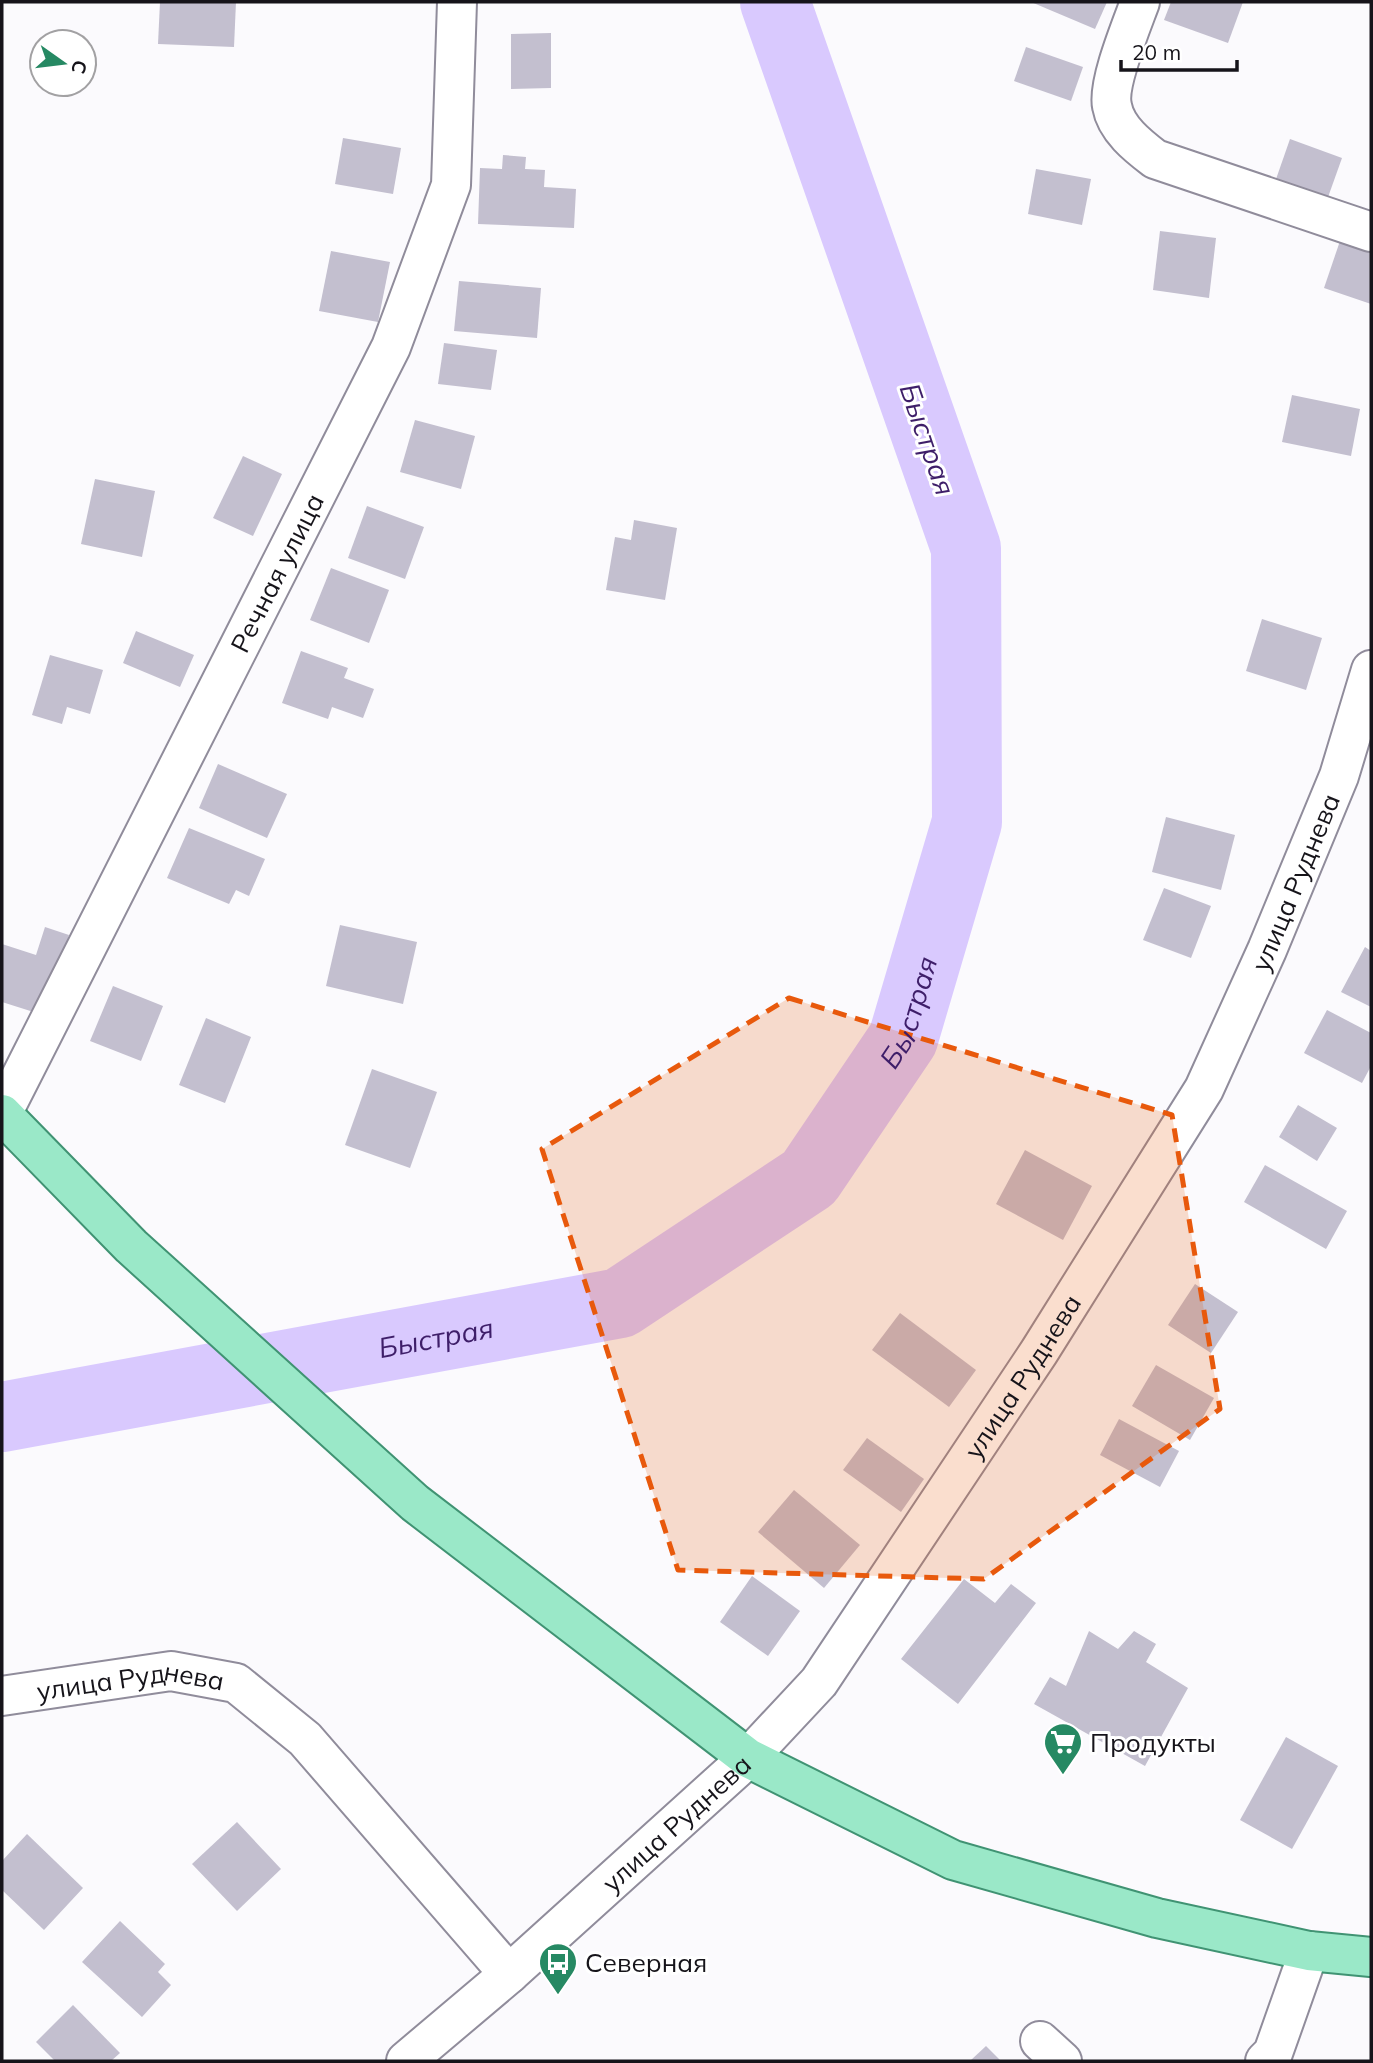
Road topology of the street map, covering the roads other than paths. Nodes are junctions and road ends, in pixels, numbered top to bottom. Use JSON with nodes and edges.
{"nodes":[{"id":1,"x":457,"y":2,"type":"edge"},
{"id":2,"x":1140,"y":2,"type":"edge"},
{"id":3,"x":1371,"y":232,"type":"edge"},
{"id":4,"x":1371,"y":670,"type":"edge"},
{"id":5,"x":2,"y":1114,"type":"edge"},
{"id":6,"x":2,"y":1696,"type":"edge"},
{"id":7,"x":748,"y":1758,"type":"junction"},
{"id":8,"x":1309,"y":1951,"type":"junction"},
{"id":9,"x":1371,"y":1957,"type":"edge"},
{"id":10,"x":509,"y":1973,"type":"junction"},
{"id":11,"x":406,"y":2061,"type":"edge"},
{"id":12,"x":1265,"y":2061,"type":"edge"}],
"edges":[{"from":1,"to":5,"type":"street","name":"Речная улица"},
{"from":2,"to":3,"type":"street"},
{"from":4,"to":7,"type":"street","name":"улица Руднева"},
{"from":5,"to":7,"type":"main road"},
{"from":6,"to":10,"type":"street","name":"улица Руднева"},
{"from":7,"to":8,"type":"main road"},
{"from":7,"to":10,"type":"street","name":"улица Руднева"},
{"from":8,"to":9,"type":"main road"},
{"from":8,"to":12,"type":"street"},
{"from":10,"to":11,"type":"street","name":"улица Руднева"}]}
